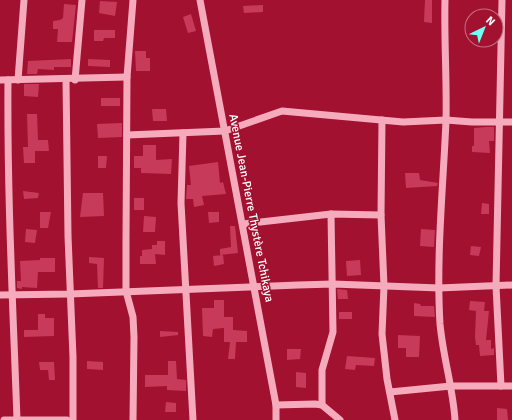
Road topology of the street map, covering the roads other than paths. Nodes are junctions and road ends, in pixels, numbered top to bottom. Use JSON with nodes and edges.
{"nodes":[{"id":1,"x":24,"y":0,"type":"edge"},
{"id":2,"x":82,"y":0,"type":"edge"},
{"id":3,"x":133,"y":0,"type":"edge"},
{"id":4,"x":200,"y":0,"type":"edge"},
{"id":5,"x":445,"y":0,"type":"edge"},
{"id":6,"x":502,"y":0,"type":"edge"},
{"id":7,"x":127,"y":77,"type":"junction"},
{"id":8,"x":0,"y":80,"type":"edge"},
{"id":9,"x":8,"y":80,"type":"junction"},
{"id":10,"x":18,"y":80,"type":"junction"},
{"id":11,"x":66,"y":80,"type":"junction"},
{"id":12,"x":75,"y":80,"type":"junction"},
{"id":13,"x":382,"y":120,"type":"junction"},
{"id":14,"x":446,"y":120,"type":"junction"},
{"id":15,"x":501,"y":122,"type":"junction"},
{"id":16,"x":512,"y":122,"type":"edge"},
{"id":17,"x":225,"y":131,"type":"junction"},
{"id":18,"x":183,"y":133,"type":"junction"},
{"id":19,"x":127,"y":135,"type":"junction"},
{"id":20,"x":332,"y":214,"type":"junction"},
{"id":21,"x":381,"y":214,"type":"junction"},
{"id":22,"x":243,"y":224,"type":"junction"},
{"id":23,"x":332,"y":284,"type":"junction"},
{"id":24,"x":254,"y":286,"type":"junction"},
{"id":25,"x":384,"y":286,"type":"junction"},
{"id":26,"x":496,"y":286,"type":"junction"},
{"id":27,"x":512,"y":286,"type":"edge"},
{"id":28,"x":439,"y":288,"type":"junction"},
{"id":29,"x":186,"y":290,"type":"junction"},
{"id":30,"x":126,"y":292,"type":"junction"},
{"id":31,"x":12,"y":294,"type":"junction"},
{"id":32,"x":70,"y":294,"type":"junction"},
{"id":33,"x":0,"y":295,"type":"edge"},
{"id":34,"x":451,"y":386,"type":"junction"},
{"id":35,"x":501,"y":386,"type":"junction"},
{"id":36,"x":512,"y":386,"type":"edge"},
{"id":37,"x":390,"y":392,"type":"junction"},
{"id":38,"x":276,"y":405,"type":"junction"},
{"id":39,"x":322,"y":405,"type":"junction"},
{"id":40,"x":4,"y":420,"type":"edge"},
{"id":41,"x":17,"y":420,"type":"edge"},
{"id":42,"x":47,"y":420,"type":"edge"},
{"id":43,"x":67,"y":420,"type":"edge"},
{"id":44,"x":72,"y":420,"type":"edge"},
{"id":45,"x":134,"y":420,"type":"edge"},
{"id":46,"x":192,"y":420,"type":"edge"},
{"id":47,"x":276,"y":420,"type":"edge"},
{"id":48,"x":340,"y":420,"type":"edge"},
{"id":49,"x":395,"y":420,"type":"edge"},
{"id":50,"x":455,"y":420,"type":"edge"}],
"edges":[{"from":1,"to":10,"type":"street"},
{"from":2,"to":12,"type":"street"},
{"from":3,"to":7,"type":"street"},
{"from":4,"to":17,"type":"street","name":"Avenue Jean-Pierre Thystère Tchikaya"},
{"from":5,"to":14,"type":"street"},
{"from":6,"to":15,"type":"street"},
{"from":7,"to":12,"type":"street"},
{"from":7,"to":19,"type":"street"},
{"from":8,"to":9,"type":"street"},
{"from":9,"to":10,"type":"street"},
{"from":9,"to":31,"type":"street"},
{"from":10,"to":11,"type":"street"},
{"from":11,"to":12,"type":"street"},
{"from":11,"to":32,"type":"street"},
{"from":13,"to":14,"type":"street"},
{"from":13,"to":17,"type":"street"},
{"from":13,"to":21,"type":"street"},
{"from":14,"to":15,"type":"street"},
{"from":14,"to":28,"type":"street"},
{"from":15,"to":16,"type":"street"},
{"from":15,"to":26,"type":"street"},
{"from":17,"to":18,"type":"street"},
{"from":17,"to":22,"type":"street","name":"Avenue Jean-Pierre Thystère Tchikaya"},
{"from":18,"to":19,"type":"street"},
{"from":18,"to":29,"type":"street"},
{"from":19,"to":30,"type":"street"},
{"from":20,"to":21,"type":"street"},
{"from":20,"to":22,"type":"street"},
{"from":20,"to":23,"type":"street"},
{"from":21,"to":25,"type":"street"},
{"from":22,"to":24,"type":"street","name":"Avenue Jean-Pierre Thystère Tchikaya"},
{"from":23,"to":24,"type":"street"},
{"from":23,"to":25,"type":"street"},
{"from":23,"to":39,"type":"street"},
{"from":24,"to":29,"type":"street"},
{"from":24,"to":38,"type":"street","name":"Avenue Jean-Pierre Thystère Tchikaya"},
{"from":25,"to":28,"type":"street"},
{"from":25,"to":37,"type":"street"},
{"from":26,"to":27,"type":"street"},
{"from":26,"to":28,"type":"street"},
{"from":26,"to":35,"type":"street"},
{"from":28,"to":34,"type":"street"},
{"from":29,"to":30,"type":"street"},
{"from":29,"to":46,"type":"street"},
{"from":30,"to":32,"type":"street"},
{"from":30,"to":45,"type":"street"},
{"from":31,"to":32,"type":"street"},
{"from":31,"to":33,"type":"street"},
{"from":31,"to":41,"type":"street"},
{"from":32,"to":44,"type":"street"},
{"from":34,"to":35,"type":"street"},
{"from":34,"to":37,"type":"street"},
{"from":34,"to":50,"type":"street"},
{"from":35,"to":36,"type":"street"},
{"from":37,"to":49,"type":"street"},
{"from":38,"to":39,"type":"street"},
{"from":38,"to":47,"type":"street","name":"Avenue Jean-Pierre Thystère Tchikaya"},
{"from":39,"to":48,"type":"street"},
{"from":40,"to":41,"type":"street"},
{"from":41,"to":42,"type":"street"},
{"from":42,"to":43,"type":"street"}]}
